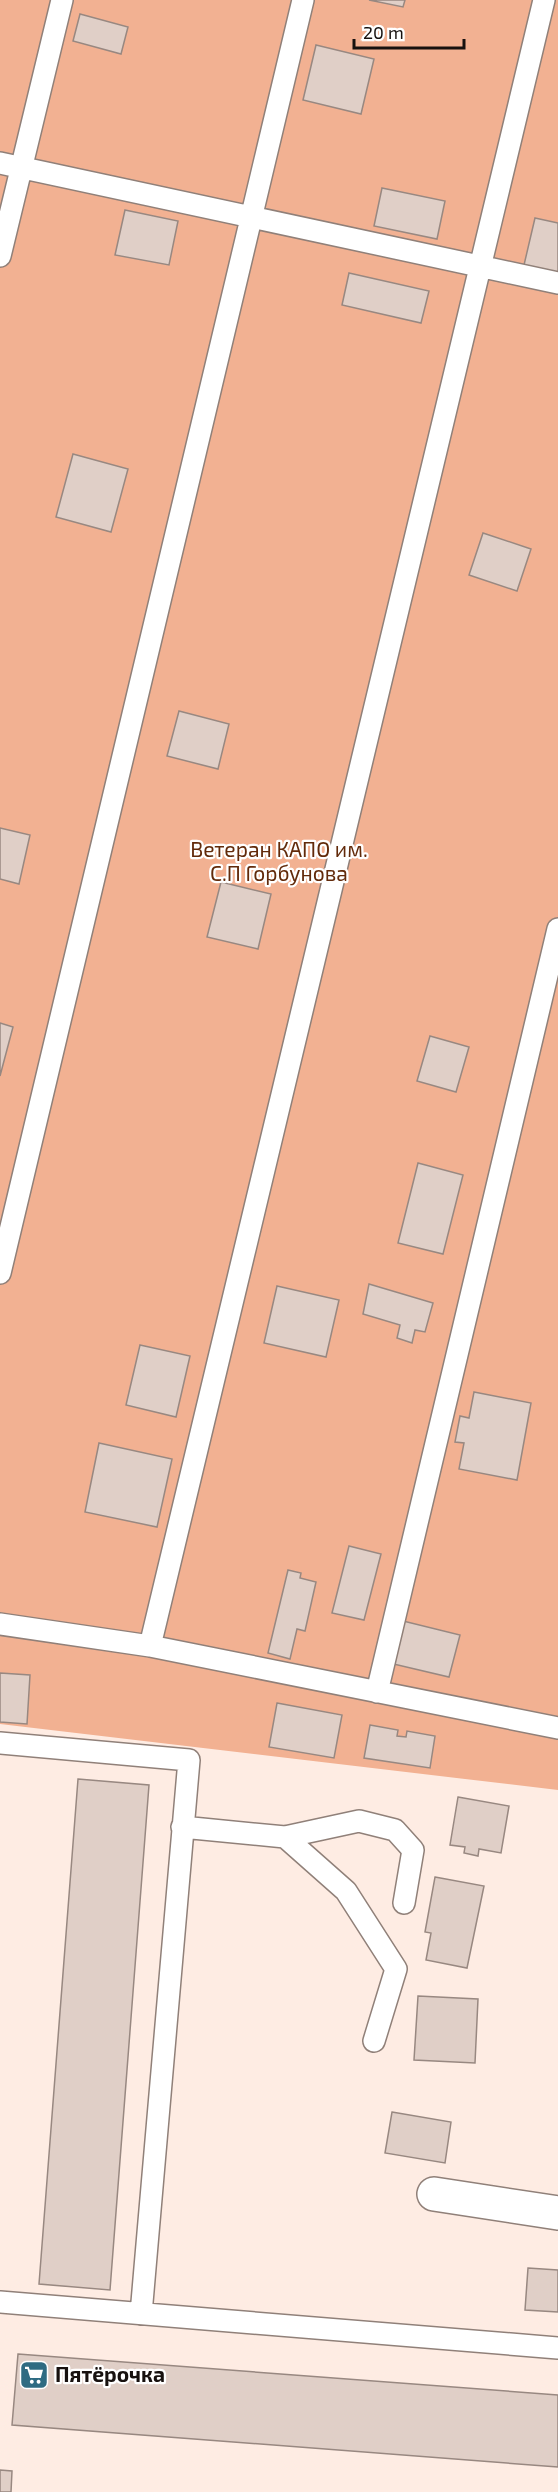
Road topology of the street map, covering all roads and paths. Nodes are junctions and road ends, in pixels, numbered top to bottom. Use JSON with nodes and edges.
{"nodes":[{"id":1,"x":62,"y":0,"type":"edge"},
{"id":2,"x":303,"y":0,"type":"edge"},
{"id":3,"x":544,"y":0,"type":"edge"},
{"id":4,"x":0,"y":163,"type":"edge"},
{"id":5,"x":21,"y":168,"type":"junction"},
{"id":6,"x":251,"y":217,"type":"junction"},
{"id":7,"x":0,"y":256,"type":"edge"},
{"id":8,"x":480,"y":266,"type":"junction"},
{"id":9,"x":558,"y":283,"type":"edge"},
{"id":10,"x":558,"y":929,"type":"edge"},
{"id":11,"x":0,"y":1273,"type":"edge"},
{"id":12,"x":0,"y":1624,"type":"edge"},
{"id":13,"x":150,"y":1646,"type":"junction"},
{"id":14,"x":377,"y":1692,"type":"junction"},
{"id":15,"x":558,"y":1728,"type":"edge"},
{"id":16,"x":0,"y":1743,"type":"edge"},
{"id":17,"x":182,"y":1827,"type":"junction"},
{"id":18,"x":285,"y":1837,"type":"junction"},
{"id":19,"x":404,"y":1904,"type":"dead end"},
{"id":20,"x":374,"y":2041,"type":"dead end"},
{"id":21,"x":434,"y":2194,"type":"dead end"},
{"id":22,"x":558,"y":2213,"type":"edge"},
{"id":23,"x":0,"y":2302,"type":"edge"},
{"id":24,"x":141,"y":2314,"type":"junction"},
{"id":25,"x":558,"y":2348,"type":"edge"}],
"edges":[{"from":1,"to":5,"type":"lane"},
{"from":2,"to":6,"type":"lane"},
{"from":3,"to":8,"type":"lane"},
{"from":4,"to":5,"type":"lane"},
{"from":5,"to":6,"type":"lane"},
{"from":5,"to":7,"type":"lane"},
{"from":6,"to":8,"type":"lane"},
{"from":6,"to":11,"type":"lane"},
{"from":8,"to":9,"type":"lane"},
{"from":8,"to":13,"type":"lane"},
{"from":10,"to":14,"type":"lane"},
{"from":12,"to":13,"type":"lane"},
{"from":13,"to":14,"type":"lane"},
{"from":14,"to":15,"type":"lane"},
{"from":16,"to":17,"type":"lane"},
{"from":17,"to":18,"type":"lane"},
{"from":17,"to":24,"type":"lane"},
{"from":18,"to":19,"type":"lane"},
{"from":18,"to":20,"type":"lane"},
{"from":21,"to":22,"type":"street"},
{"from":23,"to":24,"type":"lane"},
{"from":24,"to":25,"type":"lane"}]}
